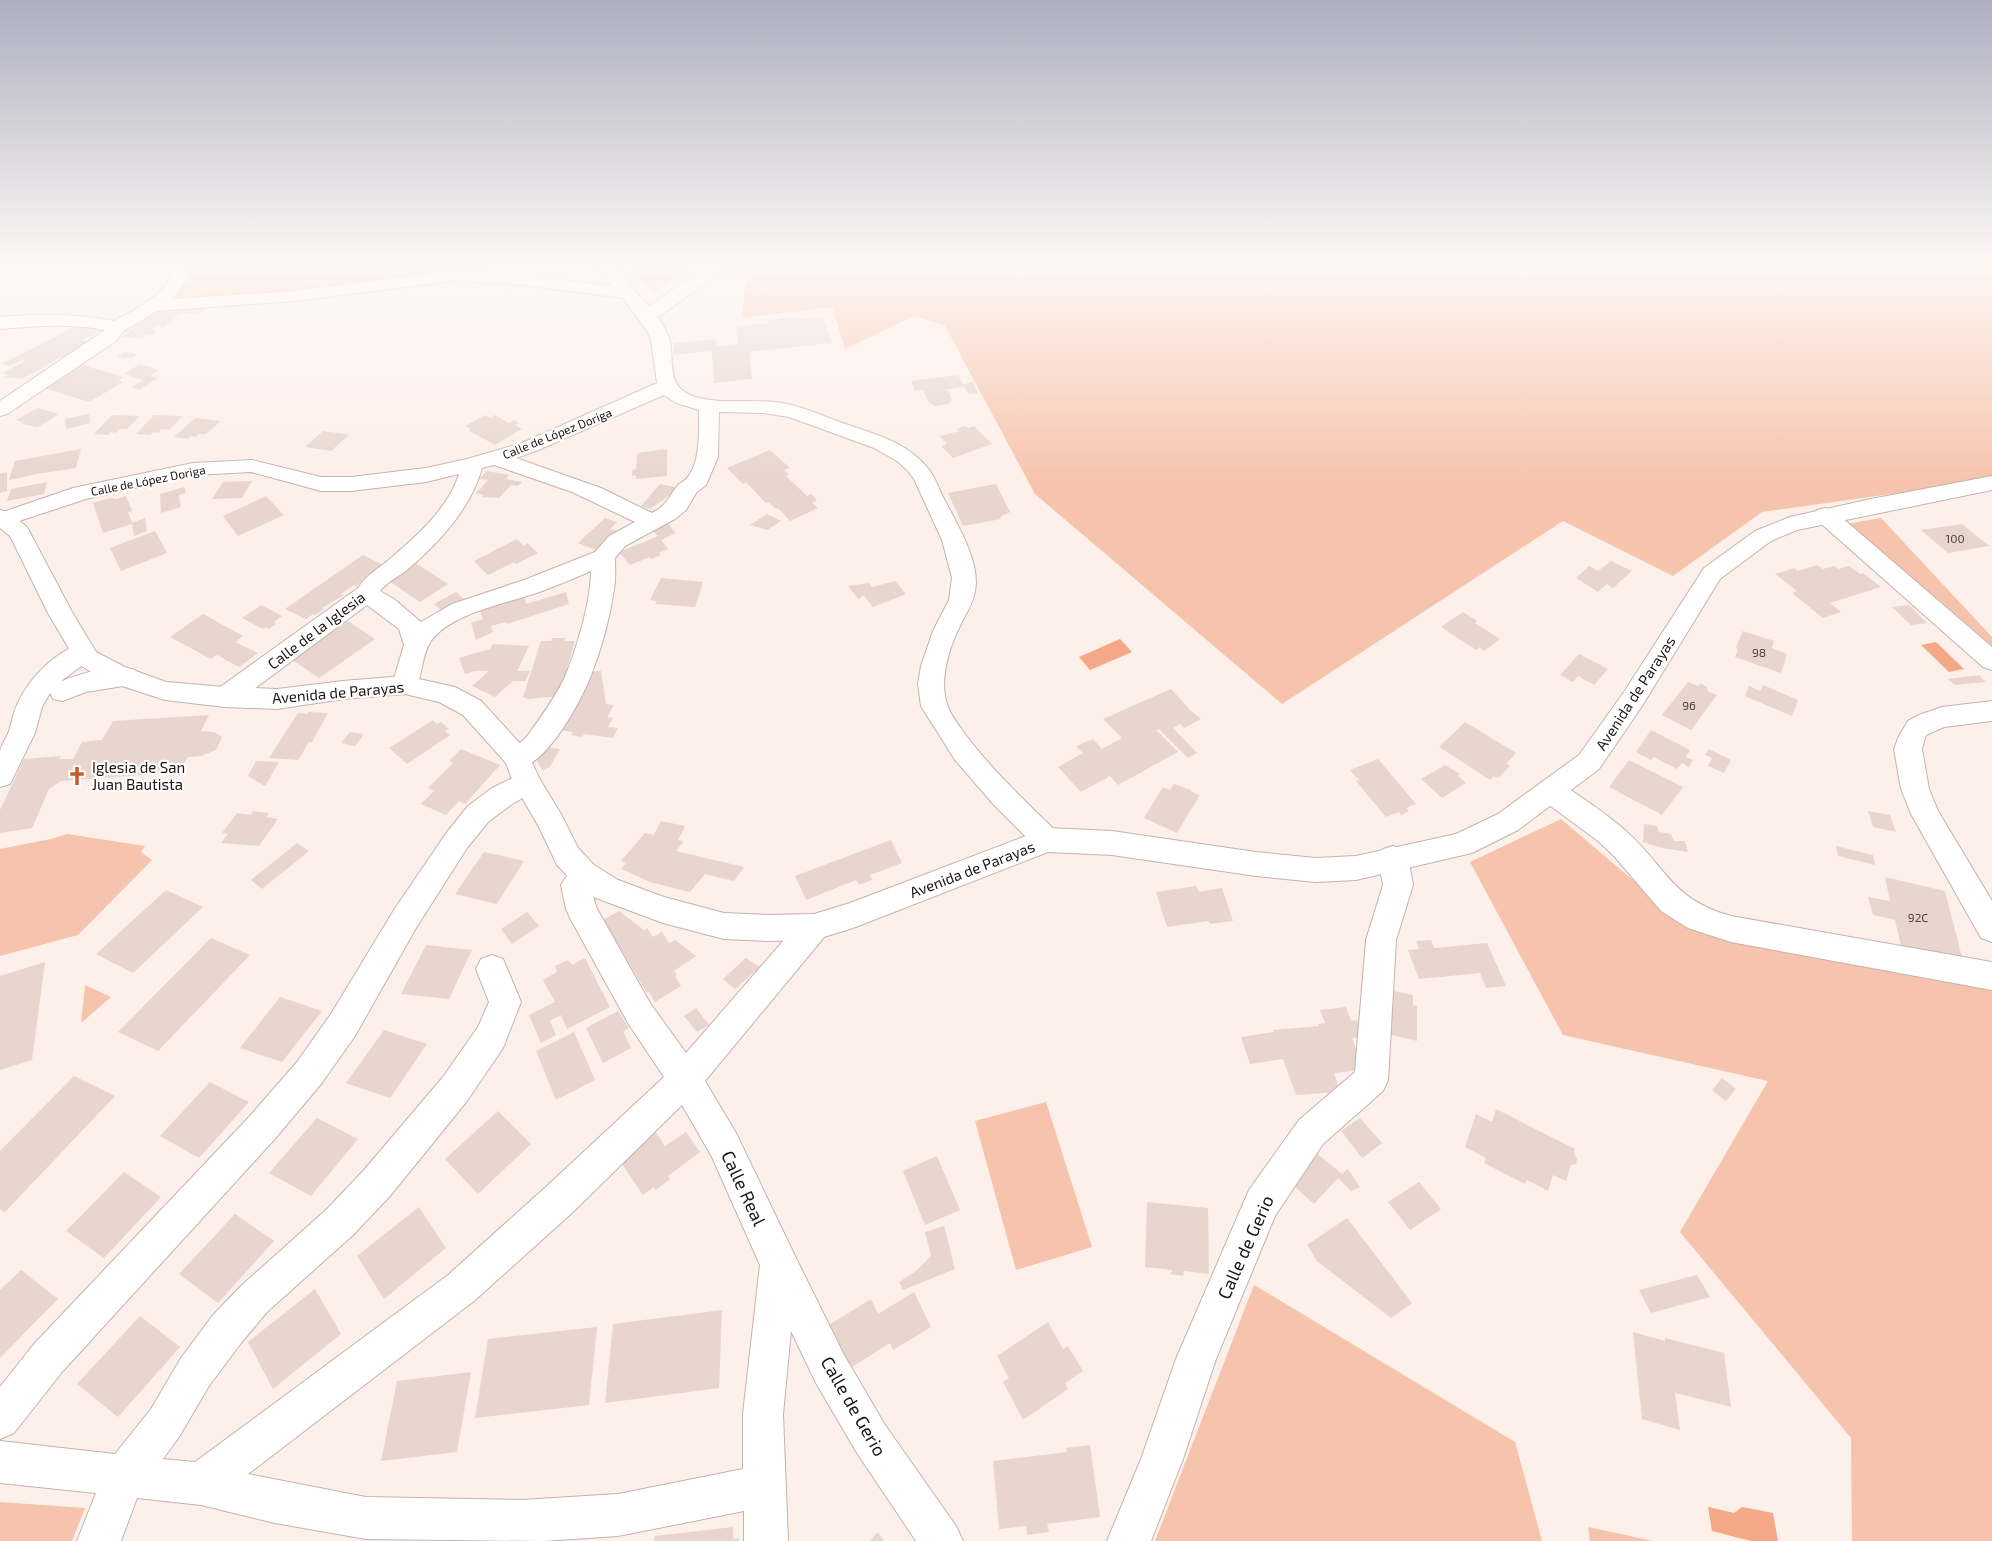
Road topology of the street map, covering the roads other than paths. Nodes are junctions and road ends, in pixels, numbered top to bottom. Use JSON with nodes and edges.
{"nodes":[{"id":1,"x":106,"y":339,"type":"edge"},
{"id":2,"x":659,"y":339,"type":"edge"},
{"id":3,"x":667,"y":386,"type":"junction"},
{"id":4,"x":709,"y":406,"type":"junction"},
{"id":5,"x":0,"y":410,"type":"edge"},
{"id":6,"x":484,"y":461,"type":"junction"},
{"id":7,"x":1992,"y":483,"type":"edge"},
{"id":8,"x":1825,"y":515,"type":"junction"},
{"id":9,"x":2,"y":518,"type":"edge"},
{"id":10,"x":651,"y":523,"type":"junction"},
{"id":11,"x":603,"y":557,"type":"junction"},
{"id":12,"x":366,"y":594,"type":"junction"},
{"id":13,"x":416,"y":644,"type":"junction"},
{"id":14,"x":85,"y":655,"type":"junction"},
{"id":15,"x":1992,"y":661,"type":"edge"},
{"id":16,"x":126,"y":677,"type":"junction"},
{"id":17,"x":405,"y":685,"type":"junction"},
{"id":18,"x":62,"y":692,"type":"junction"},
{"id":19,"x":225,"y":697,"type":"junction"},
{"id":20,"x":1992,"y":711,"type":"edge"},
{"id":21,"x":22,"y":733,"type":"junction"},
{"id":22,"x":3,"y":764,"type":"edge"},
{"id":23,"x":522,"y":770,"type":"junction"},
{"id":24,"x":1551,"y":791,"type":"junction"},
{"id":25,"x":1048,"y":840,"type":"junction"},
{"id":26,"x":1393,"y":858,"type":"junction"},
{"id":27,"x":584,"y":874,"type":"junction"},
{"id":28,"x":814,"y":927,"type":"junction"},
{"id":29,"x":1992,"y":929,"type":"edge"},
{"id":30,"x":492,"y":969,"type":"dead end"},
{"id":31,"x":1992,"y":976,"type":"edge"},
{"id":32,"x":685,"y":1080,"type":"junction"},
{"id":33,"x":779,"y":1264,"type":"junction"},
{"id":34,"x":0,"y":1419,"type":"edge"},
{"id":35,"x":0,"y":1462,"type":"edge"},
{"id":36,"x":124,"y":1476,"type":"junction"},
{"id":37,"x":201,"y":1484,"type":"junction"},
{"id":38,"x":764,"y":1486,"type":"junction"},
{"id":39,"x":99,"y":1541,"type":"edge"},
{"id":40,"x":766,"y":1541,"type":"edge"},
{"id":41,"x":941,"y":1541,"type":"edge"},
{"id":42,"x":1129,"y":1541,"type":"edge"}],
"edges":[{"from":1,"to":5,"type":"street"},
{"from":2,"to":3,"type":"street"},
{"from":3,"to":4,"type":"street"},
{"from":3,"to":6,"type":"street","name":"Calle de López Doriga"},
{"from":4,"to":10,"type":"street"},
{"from":4,"to":25,"type":"street"},
{"from":6,"to":9,"type":"street","name":"Calle de López Doriga"},
{"from":6,"to":10,"type":"street"},
{"from":6,"to":12,"type":"street","name":"Calle de la Iglesia"},
{"from":7,"to":8,"type":"street","name":"Avenida de Parayas"},
{"from":8,"to":15,"type":"street"},
{"from":8,"to":24,"type":"street","name":"Avenida de Parayas"},
{"from":9,"to":14,"type":"street"},
{"from":10,"to":11,"type":"street"},
{"from":11,"to":13,"type":"street"},
{"from":11,"to":23,"type":"street"},
{"from":12,"to":13,"type":"street"},
{"from":12,"to":19,"type":"street","name":"Calle de la Iglesia"},
{"from":13,"to":17,"type":"street"},
{"from":14,"to":16,"type":"street","name":"Avenida de Parayas"},
{"from":14,"to":18,"type":"street"},
{"from":14,"to":21,"type":"street"},
{"from":16,"to":18,"type":"street"},
{"from":16,"to":19,"type":"street","name":"Avenida de Parayas"},
{"from":17,"to":19,"type":"street","name":"Avenida de Parayas"},
{"from":17,"to":23,"type":"street","name":"Avenida de Parayas"},
{"from":18,"to":21,"type":"street"},
{"from":20,"to":29,"type":"street"},
{"from":21,"to":22,"type":"street"},
{"from":23,"to":27,"type":"street","name":"Avenida de Parayas"},
{"from":23,"to":34,"type":"street"},
{"from":24,"to":26,"type":"street","name":"Avenida de Parayas"},
{"from":24,"to":31,"type":"street"},
{"from":25,"to":26,"type":"street","name":"Avenida de Parayas"},
{"from":25,"to":28,"type":"street","name":"Avenida de Parayas"},
{"from":26,"to":42,"type":"street","name":"Calle de Gerio"},
{"from":27,"to":28,"type":"street","name":"Avenida de Parayas"},
{"from":27,"to":32,"type":"street","name":"Calle Real"},
{"from":28,"to":32,"type":"street"},
{"from":30,"to":36,"type":"street"},
{"from":32,"to":33,"type":"street","name":"Calle Real"},
{"from":32,"to":37,"type":"street"},
{"from":33,"to":38,"type":"street"},
{"from":33,"to":41,"type":"street","name":"Calle de Gerio"},
{"from":35,"to":36,"type":"street"},
{"from":36,"to":37,"type":"street"},
{"from":36,"to":39,"type":"street"},
{"from":37,"to":38,"type":"street"},
{"from":38,"to":40,"type":"street"}]}
